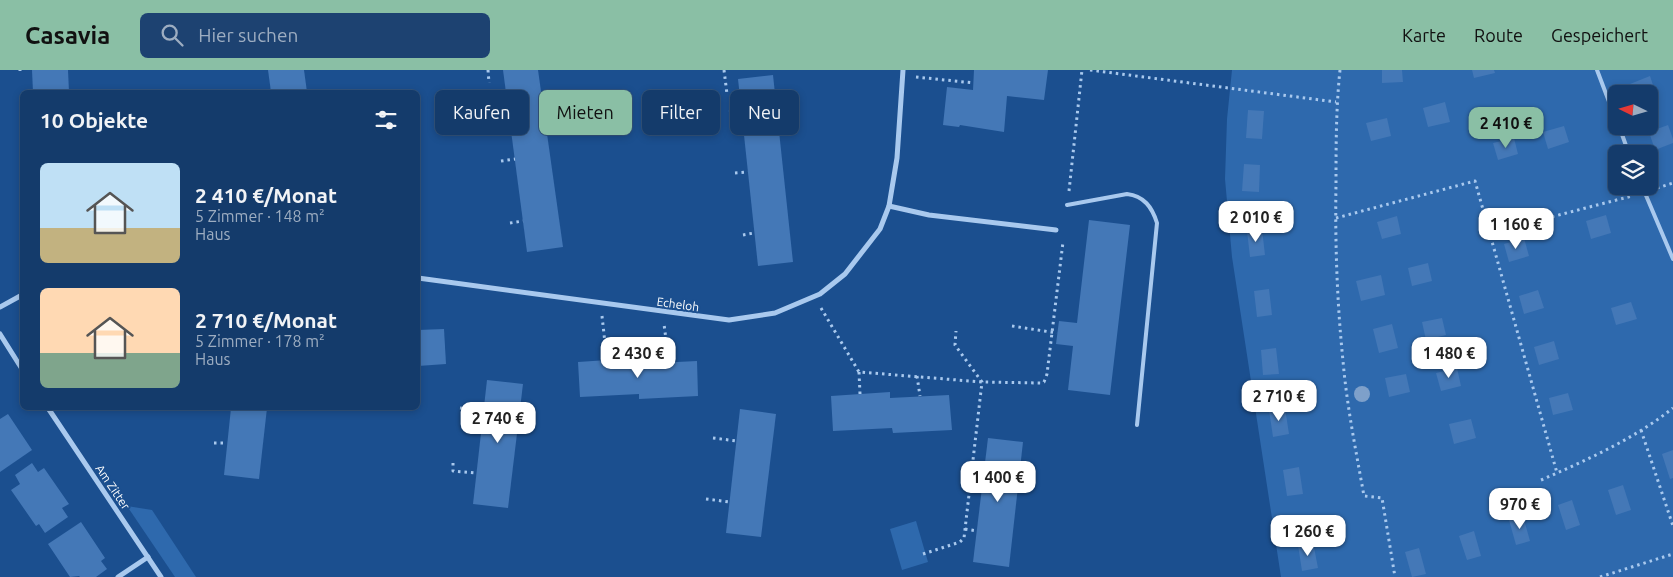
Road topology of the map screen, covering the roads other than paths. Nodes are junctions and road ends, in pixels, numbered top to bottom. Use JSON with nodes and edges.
{"nodes":[{"id":1,"x":1597,"y":70,"type":"edge"},
{"id":2,"x":903,"y":73,"type":"edge"},
{"id":3,"x":1608,"y":99,"type":"edge"},
{"id":4,"x":1645,"y":195,"type":"edge"},
{"id":5,"x":889,"y":206,"type":"junction"},
{"id":6,"x":1067,"y":206,"type":"road end"},
{"id":7,"x":1056,"y":230,"type":"dead end"},
{"id":8,"x":1673,"y":259,"type":"edge"},
{"id":9,"x":420,"y":278,"type":"edge"},
{"id":10,"x":20,"y":296,"type":"edge"},
{"id":11,"x":0,"y":308,"type":"edge"},
{"id":12,"x":0,"y":334,"type":"edge"},
{"id":13,"x":20,"y":365,"type":"edge"},
{"id":14,"x":49,"y":410,"type":"edge"},
{"id":15,"x":1137,"y":425,"type":"dead end"},
{"id":16,"x":148,"y":557,"type":"junction"},
{"id":17,"x":118,"y":577,"type":"edge"},
{"id":18,"x":161,"y":577,"type":"edge"}],
"edges":[{"from":1,"to":3,"type":"lane"},
{"from":2,"to":5,"type":"street","name":"Echeloh"},
{"from":4,"to":8,"type":"lane"},
{"from":5,"to":7,"type":"street"},
{"from":5,"to":9,"type":"street","name":"Echeloh"},
{"from":6,"to":15,"type":"lane"},
{"from":10,"to":11,"type":"street"},
{"from":12,"to":13,"type":"street"},
{"from":14,"to":16,"type":"street","name":"Am Zitter"},
{"from":16,"to":17,"type":"street"},
{"from":16,"to":18,"type":"street","name":"Am Zitter"}]}
